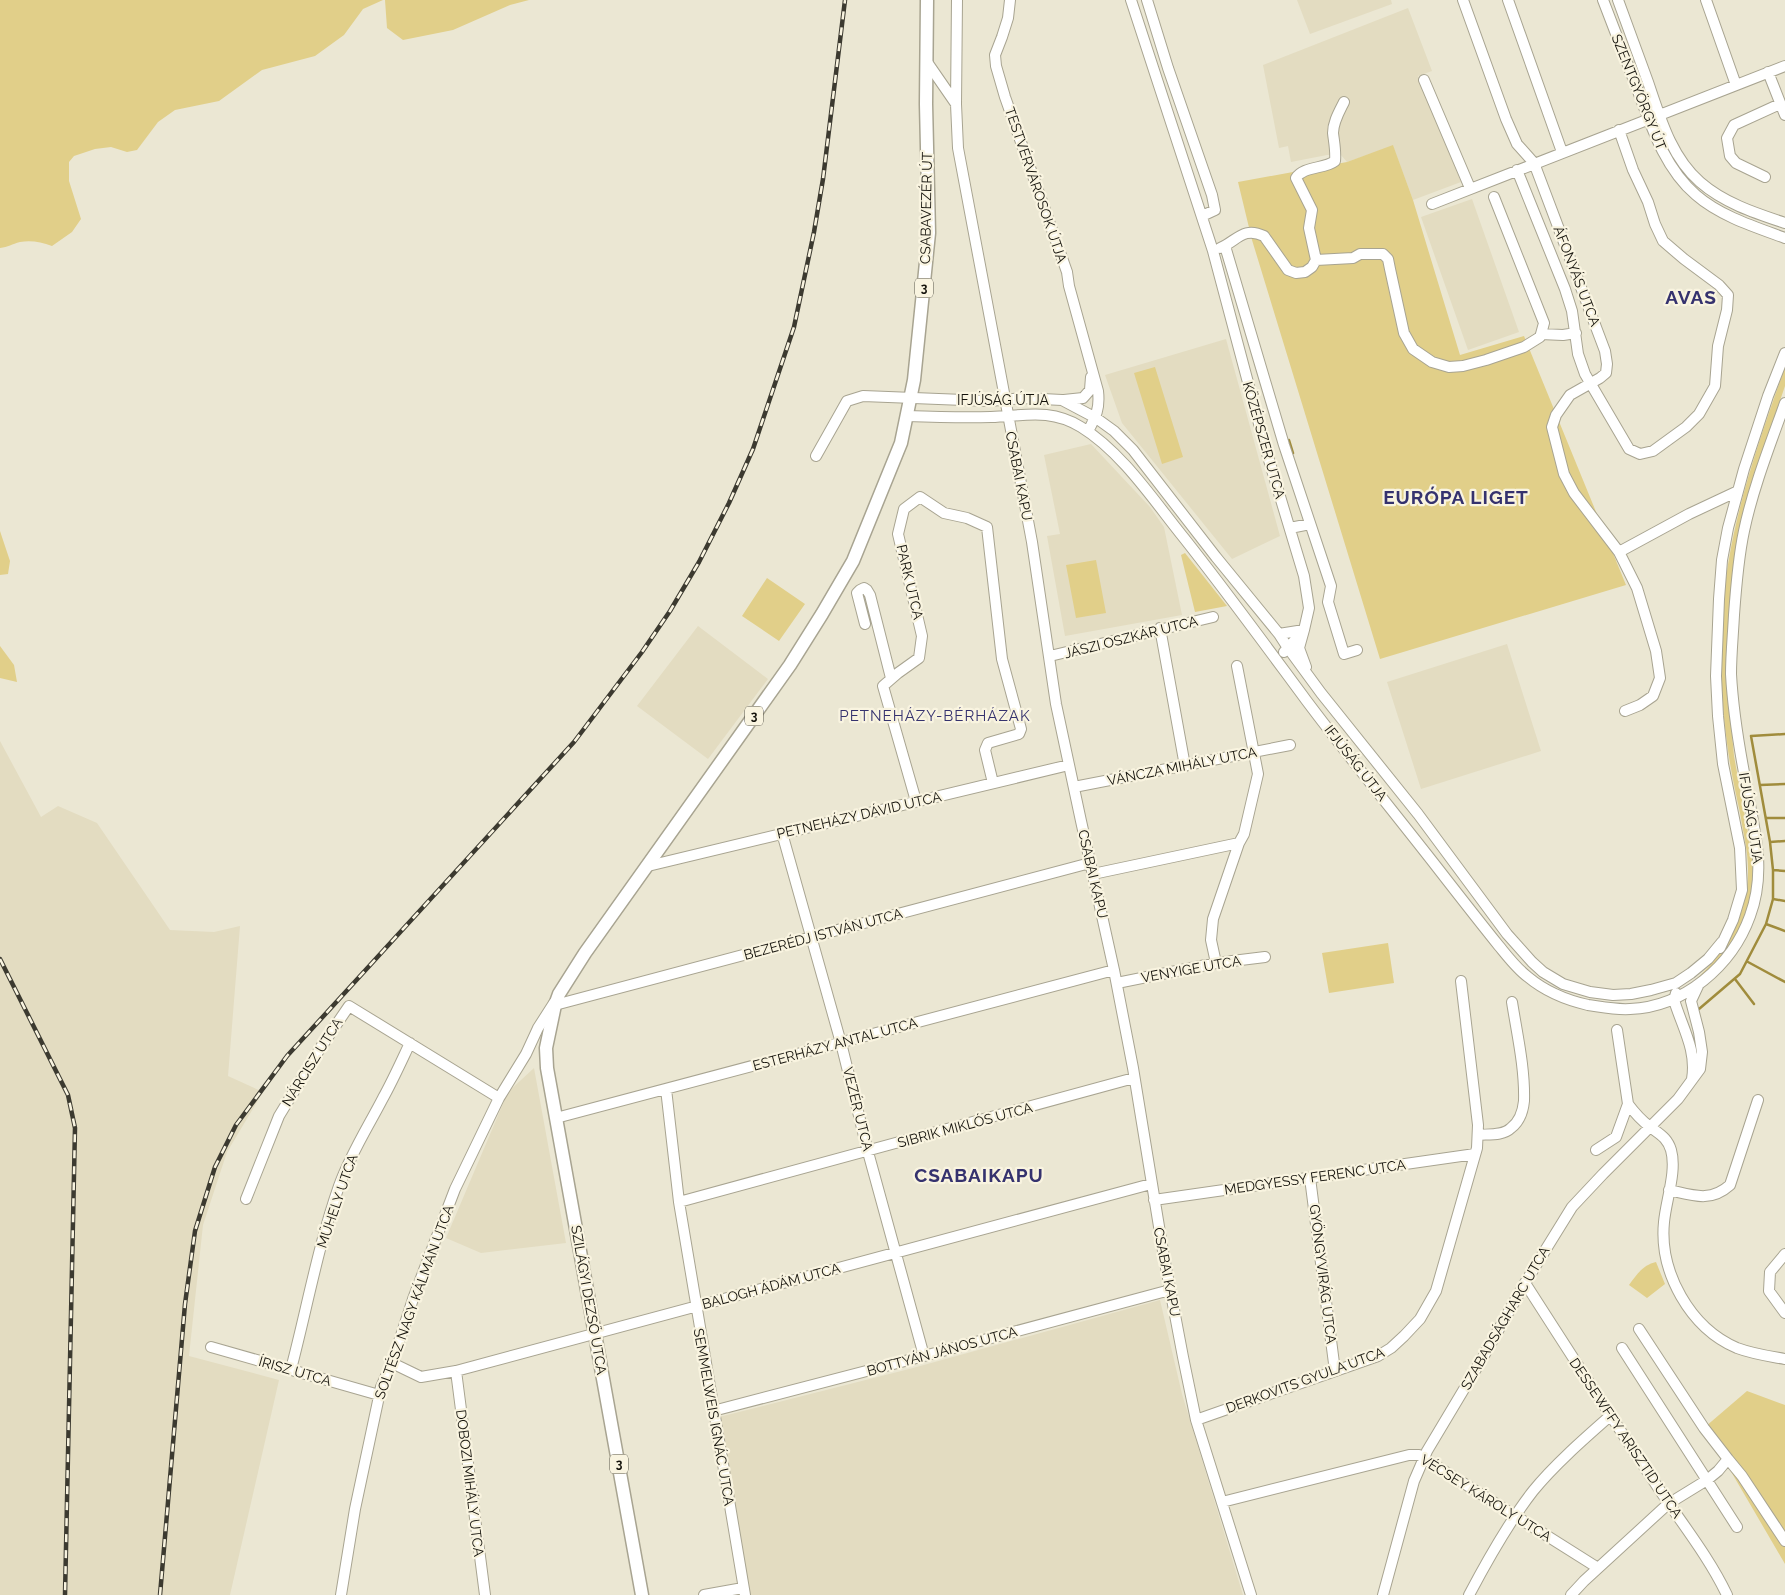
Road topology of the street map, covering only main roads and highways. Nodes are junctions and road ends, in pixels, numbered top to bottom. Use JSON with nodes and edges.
{"nodes":[{"id":1,"x":927,"y":0,"type":"edge"},
{"id":2,"x":557,"y":999,"type":"joint"},
{"id":3,"x":642,"y":1595,"type":"edge"}],
"edges":[{"from":1,"to":2,"type":"main road","name":"CSABAVEZÉR ÚT","number":"3"},
{"from":2,"to":3,"type":"main road","name":"SZILÁGYI DEZSŐ UTCA","number":"3"}]}
